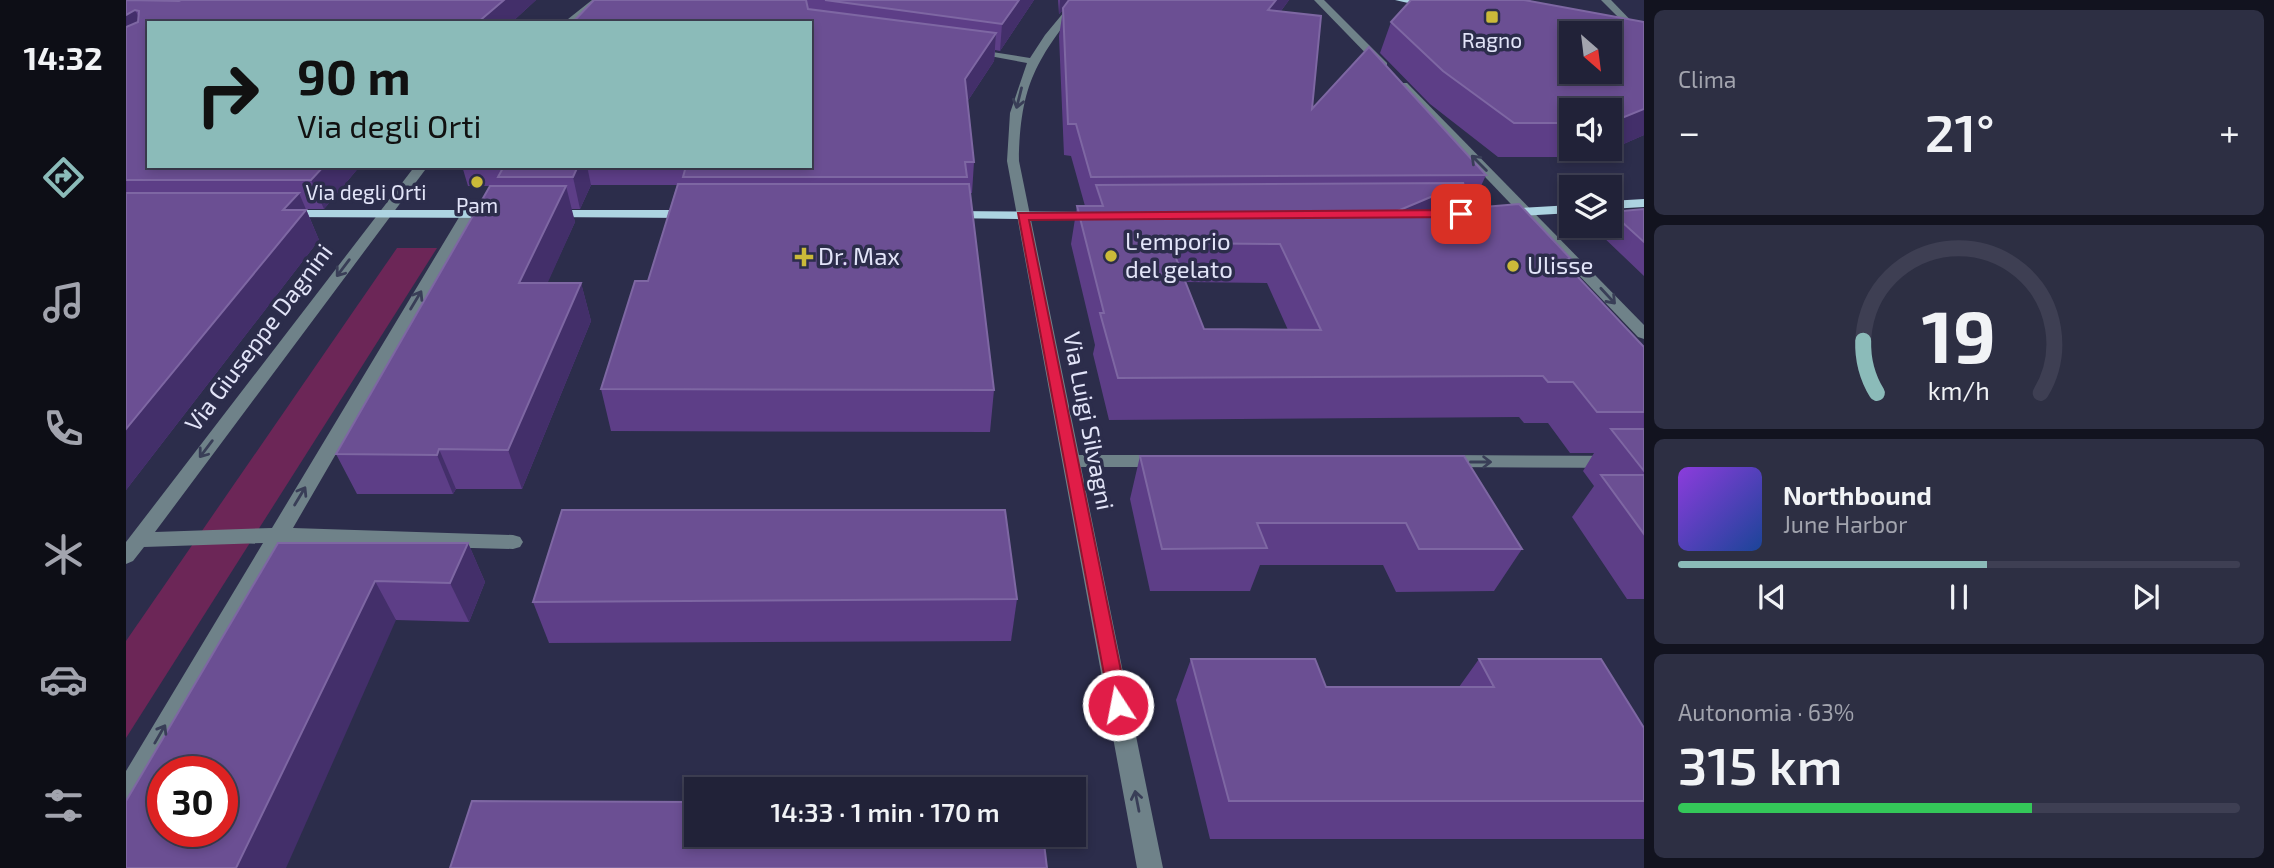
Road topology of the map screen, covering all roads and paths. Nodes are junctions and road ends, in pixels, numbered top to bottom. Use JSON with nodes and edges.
{"nodes":[{"id":1,"x":589,"y":0,"type":"edge"},
{"id":2,"x":598,"y":0,"type":"edge"},
{"id":3,"x":1079,"y":0,"type":"edge"},
{"id":4,"x":1319,"y":0,"type":"edge"},
{"id":5,"x":1401,"y":0,"type":"edge"},
{"id":6,"x":1606,"y":0,"type":"edge"},
{"id":7,"x":610,"y":3,"type":"edge"},
{"id":8,"x":1440,"y":7,"type":"edge"},
{"id":9,"x":571,"y":21,"type":"edge"},
{"id":10,"x":1644,"y":40,"type":"edge"},
{"id":11,"x":955,"y":50,"type":"edge"},
{"id":12,"x":1032,"y":61,"type":"junction"},
{"id":13,"x":420,"y":168,"type":"edge"},
{"id":14,"x":1644,"y":203,"type":"edge"},
{"id":15,"x":1622,"y":204,"type":"edge"},
{"id":16,"x":1559,"y":210,"type":"edge"},
{"id":17,"x":1527,"y":211,"type":"junction"},
{"id":18,"x":384,"y":214,"type":"junction"},
{"id":19,"x":468,"y":214,"type":"junction"},
{"id":20,"x":508,"y":214,"type":"edge"},
{"id":21,"x":535,"y":214,"type":"edge"},
{"id":22,"x":1485,"y":214,"type":"edge"},
{"id":23,"x":277,"y":215,"type":"edge"},
{"id":24,"x":708,"y":215,"type":"edge"},
{"id":25,"x":937,"y":215,"type":"edge"},
{"id":26,"x":1022,"y":216,"type":"junction"},
{"id":27,"x":1108,"y":216,"type":"edge"},
{"id":28,"x":1644,"y":334,"type":"edge"},
{"id":29,"x":1070,"y":461,"type":"junction"},
{"id":30,"x":1182,"y":461,"type":"edge"},
{"id":31,"x":1420,"y":461,"type":"edge"},
{"id":32,"x":1644,"y":462,"type":"edge"},
{"id":33,"x":277,"y":535,"type":"junction"},
{"id":34,"x":513,"y":542,"type":"dead end"},
{"id":35,"x":132,"y":548,"type":"edge"},
{"id":36,"x":126,"y":793,"type":"edge"},
{"id":37,"x":1150,"y":868,"type":"edge"}],
"edges":[{"from":1,"to":2,"type":"street"},
{"from":2,"to":7,"type":"street"},
{"from":2,"to":9,"type":"street"},
{"from":3,"to":12,"type":"street","name":"Via Luigi Silvagni"},
{"from":17,"to":4,"type":"street","one_way":true},
{"from":5,"to":8,"type":"main road"},
{"from":6,"to":10,"type":"street"},
{"from":11,"to":12,"type":"street"},
{"from":12,"to":26,"type":"street","name":"Via Luigi Silvagni","one_way":true},
{"from":13,"to":18,"type":"street","name":"Via Giuseppe Dagnini"},
{"from":14,"to":15,"type":"main road"},
{"from":16,"to":17,"type":"main road"},
{"from":17,"to":22,"type":"main road"},
{"from":17,"to":28,"type":"street","one_way":true},
{"from":18,"to":19,"type":"main road","name":"Via degli Orti"},
{"from":18,"to":23,"type":"main road","name":"Via degli Orti"},
{"from":18,"to":35,"type":"street","name":"Via Giuseppe Dagnini","one_way":true},
{"from":19,"to":20,"type":"main road","name":"Via degli Orti"},
{"from":33,"to":19,"type":"street","one_way":true},
{"from":21,"to":24,"type":"main road"},
{"from":25,"to":26,"type":"main road"},
{"from":26,"to":27,"type":"main road"},
{"from":26,"to":29,"type":"street","name":"Via Luigi Silvagni"},
{"from":29,"to":30,"type":"street"},
{"from":37,"to":29,"type":"street","name":"Via Luigi Silvagni","one_way":true},
{"from":31,"to":32,"type":"street","one_way":true},
{"from":33,"to":34,"type":"street","name":"Via Giuseppe Dagnini"},
{"from":33,"to":35,"type":"street","name":"Via Giuseppe Dagnini"},
{"from":36,"to":33,"type":"street","one_way":true}]}
